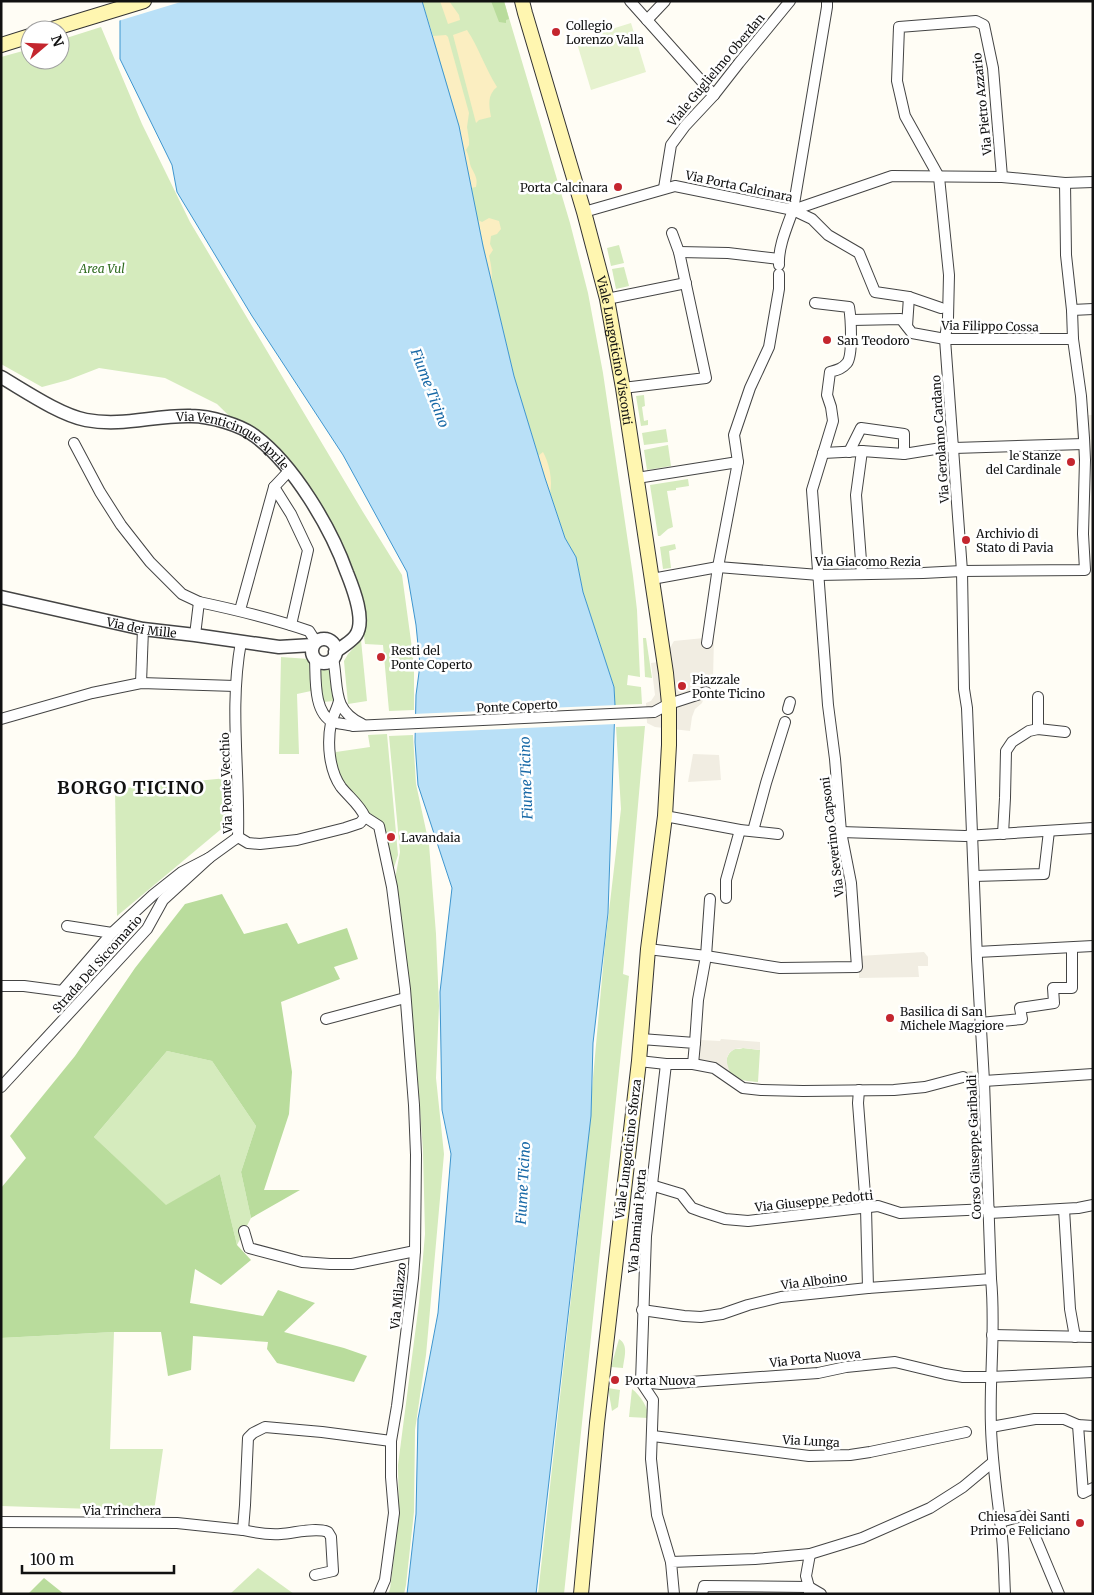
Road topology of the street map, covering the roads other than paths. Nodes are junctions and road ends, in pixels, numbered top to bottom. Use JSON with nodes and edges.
{"nodes":[{"id":1,"x":144,"y":1,"type":"edge"},
{"id":2,"x":630,"y":1,"type":"edge"},
{"id":3,"x":666,"y":1,"type":"edge"},
{"id":4,"x":790,"y":1,"type":"edge"},
{"id":5,"x":827,"y":1,"type":"edge"},
{"id":6,"x":523,"y":3,"type":"edge"},
{"id":7,"x":647,"y":20,"type":"junction"},
{"id":8,"x":70,"y":24,"type":"edge"},
{"id":9,"x":20,"y":39,"type":"edge"},
{"id":10,"x":1,"y":44,"type":"edge"},
{"id":11,"x":714,"y":95,"type":"junction"},
{"id":12,"x":1002,"y":177,"type":"junction"},
{"id":13,"x":939,"y":178,"type":"junction"},
{"id":14,"x":1093,"y":182,"type":"edge"},
{"id":15,"x":1065,"y":183,"type":"junction"},
{"id":16,"x":664,"y":188,"type":"junction"},
{"id":17,"x":793,"y":210,"type":"junction"},
{"id":18,"x":584,"y":212,"type":"junction"},
{"id":19,"x":672,"y":233,"type":"dead end"},
{"id":20,"x":679,"y":252,"type":"junction"},
{"id":21,"x":779,"y":266,"type":"junction"},
{"id":22,"x":686,"y":283,"type":"junction"},
{"id":23,"x":909,"y":297,"type":"junction"},
{"id":24,"x":607,"y":299,"type":"junction"},
{"id":25,"x":815,"y":303,"type":"dead end"},
{"id":26,"x":941,"y":308,"type":"dead end"},
{"id":27,"x":1093,"y":309,"type":"edge"},
{"id":28,"x":1072,"y":310,"type":"junction"},
{"id":29,"x":852,"y":320,"type":"junction"},
{"id":30,"x":907,"y":326,"type":"junction"},
{"id":31,"x":944,"y":339,"type":"junction"},
{"id":32,"x":1073,"y":339,"type":"junction"},
{"id":33,"x":1,"y":377,"type":"edge"},
{"id":34,"x":623,"y":388,"type":"junction"},
{"id":35,"x":74,"y":443,"type":"dead end"},
{"id":36,"x":1084,"y":444,"type":"junction"},
{"id":37,"x":954,"y":447,"type":"junction"},
{"id":38,"x":862,"y":451,"type":"junction"},
{"id":39,"x":849,"y":452,"type":"junction"},
{"id":40,"x":823,"y":454,"type":"junction"},
{"id":41,"x":904,"y":454,"type":"junction"},
{"id":42,"x":738,"y":462,"type":"junction"},
{"id":43,"x":289,"y":471,"type":"junction"},
{"id":44,"x":637,"y":478,"type":"junction"},
{"id":45,"x":274,"y":487,"type":"junction"},
{"id":46,"x":718,"y":567,"type":"junction"},
{"id":47,"x":962,"y":571,"type":"junction"},
{"id":48,"x":862,"y":574,"type":"junction"},
{"id":49,"x":819,"y":575,"type":"junction"},
{"id":50,"x":652,"y":579,"type":"junction"},
{"id":51,"x":1,"y":597,"type":"edge"},
{"id":52,"x":200,"y":602,"type":"junction"},
{"id":53,"x":240,"y":610,"type":"junction"},
{"id":54,"x":291,"y":625,"type":"junction"},
{"id":55,"x":143,"y":629,"type":"junction"},
{"id":56,"x":195,"y":635,"type":"junction"},
{"id":57,"x":241,"y":642,"type":"junction"},
{"id":58,"x":707,"y":643,"type":"dead end"},
{"id":59,"x":314,"y":650,"type":"junction"},
{"id":60,"x":334,"y":651,"type":"junction"},
{"id":61,"x":141,"y":683,"type":"junction"},
{"id":62,"x":236,"y":686,"type":"junction"},
{"id":63,"x":706,"y":692,"type":"dead end"},
{"id":64,"x":1038,"y":696,"type":"dead end"},
{"id":65,"x":966,"y":699,"type":"joint"},
{"id":66,"x":339,"y":701,"type":"junction"},
{"id":67,"x":669,"y":704,"type":"junction"},
{"id":68,"x":1,"y":719,"type":"edge"},
{"id":69,"x":354,"y":720,"type":"junction"},
{"id":70,"x":332,"y":721,"type":"junction"},
{"id":71,"x":785,"y":722,"type":"dead end"},
{"id":72,"x":365,"y":726,"type":"junction"},
{"id":73,"x":1038,"y":729,"type":"junction"},
{"id":74,"x":1065,"y":732,"type":"dead end"},
{"id":75,"x":665,"y":816,"type":"junction"},
{"id":76,"x":365,"y":817,"type":"junction"},
{"id":77,"x":1093,"y":828,"type":"edge"},
{"id":78,"x":740,"y":830,"type":"junction"},
{"id":79,"x":1049,"y":830,"type":"junction"},
{"id":80,"x":753,"y":831,"type":"junction"},
{"id":81,"x":841,"y":832,"type":"junction"},
{"id":82,"x":778,"y":834,"type":"dead end"},
{"id":83,"x":1003,"y":834,"type":"junction"},
{"id":84,"x":973,"y":835,"type":"junction"},
{"id":85,"x":238,"y":837,"type":"junction"},
{"id":86,"x":209,"y":858,"type":"junction"},
{"id":87,"x":974,"y":876,"type":"junction"},
{"id":88,"x":726,"y":898,"type":"dead end"},
{"id":89,"x":710,"y":899,"type":"dead end"},
{"id":90,"x":67,"y":926,"type":"dead end"},
{"id":91,"x":112,"y":933,"type":"junction"},
{"id":92,"x":1093,"y":946,"type":"edge"},
{"id":93,"x":1072,"y":948,"type":"junction"},
{"id":94,"x":648,"y":949,"type":"junction"},
{"id":95,"x":977,"y":952,"type":"junction"},
{"id":96,"x":706,"y":956,"type":"junction"},
{"id":97,"x":1,"y":986,"type":"edge"},
{"id":98,"x":405,"y":998,"type":"junction"},
{"id":99,"x":326,"y":1019,"type":"dead end"},
{"id":100,"x":980,"y":1023,"type":"junction"},
{"id":101,"x":641,"y":1039,"type":"junction"},
{"id":102,"x":695,"y":1043,"type":"junction"},
{"id":103,"x":639,"y":1061,"type":"junction"},
{"id":104,"x":666,"y":1064,"type":"junction"},
{"id":105,"x":693,"y":1064,"type":"junction"},
{"id":106,"x":1093,"y":1074,"type":"edge"},
{"id":107,"x":963,"y":1077,"type":"tunnel mouth"},
{"id":108,"x":983,"y":1077,"type":"junction"},
{"id":109,"x":1,"y":1087,"type":"edge"},
{"id":110,"x":859,"y":1090,"type":"junction"},
{"id":111,"x":652,"y":1185,"type":"junction"},
{"id":112,"x":1093,"y":1205,"type":"edge"},
{"id":113,"x":866,"y":1208,"type":"junction"},
{"id":114,"x":1064,"y":1209,"type":"junction"},
{"id":115,"x":989,"y":1211,"type":"junction"},
{"id":116,"x":244,"y":1231,"type":"dead end"},
{"id":117,"x":415,"y":1251,"type":"junction"},
{"id":118,"x":991,"y":1280,"type":"junction"},
{"id":119,"x":868,"y":1288,"type":"junction"},
{"id":120,"x":642,"y":1310,"type":"junction"},
{"id":121,"x":992,"y":1335,"type":"junction"},
{"id":122,"x":1075,"y":1337,"type":"junction"},
{"id":123,"x":1093,"y":1338,"type":"edge"},
{"id":124,"x":1093,"y":1372,"type":"edge"},
{"id":125,"x":990,"y":1377,"type":"junction"},
{"id":126,"x":641,"y":1382,"type":"junction"},
{"id":127,"x":1078,"y":1425,"type":"junction"},
{"id":128,"x":1093,"y":1426,"type":"edge"},
{"id":129,"x":991,"y":1427,"type":"junction"},
{"id":130,"x":966,"y":1432,"type":"dead end"},
{"id":131,"x":653,"y":1436,"type":"junction"},
{"id":132,"x":391,"y":1441,"type":"junction"},
{"id":133,"x":993,"y":1462,"type":"junction"},
{"id":134,"x":1093,"y":1488,"type":"edge"},
{"id":135,"x":1,"y":1522,"type":"edge"},
{"id":136,"x":1000,"y":1522,"type":"junction"},
{"id":137,"x":242,"y":1530,"type":"junction"},
{"id":138,"x":810,"y":1554,"type":"junction"},
{"id":139,"x":671,"y":1562,"type":"junction"},
{"id":140,"x":315,"y":1576,"type":"dead end"},
{"id":141,"x":809,"y":1590,"type":"edge"},
{"id":142,"x":379,"y":1594,"type":"edge"},
{"id":143,"x":581,"y":1594,"type":"edge"},
{"id":144,"x":674,"y":1594,"type":"edge"},
{"id":145,"x":702,"y":1594,"type":"edge"},
{"id":146,"x":821,"y":1594,"type":"edge"},
{"id":147,"x":1005,"y":1594,"type":"edge"},
{"id":148,"x":1059,"y":1594,"type":"edge"}],
"edges":[{"from":1,"to":8,"type":"main road"},
{"from":2,"to":7,"type":"street"},
{"from":3,"to":7,"type":"street"},
{"from":4,"to":11,"type":"street","name":"Viale Guglielmo Oberdan"},
{"from":5,"to":17,"type":"street"},
{"from":6,"to":18,"type":"main road","name":"Viale Lungoticino Visconti"},
{"from":7,"to":11,"type":"street"},
{"from":9,"to":10,"type":"main road"},
{"from":11,"to":16,"type":"street","name":"Viale Guglielmo Oberdan"},
{"from":12,"to":13,"type":"street"},
{"from":12,"to":13,"type":"street","name":"Via Pietro Azzario"},
{"from":12,"to":15,"type":"street"},
{"from":13,"to":17,"type":"street"},
{"from":13,"to":31,"type":"street","name":"Via Gerolamo Cardano"},
{"from":14,"to":15,"type":"street"},
{"from":15,"to":28,"type":"street"},
{"from":16,"to":17,"type":"street","name":"Via Porta Calcinara"},
{"from":16,"to":18,"type":"street","name":"Via Porta Calcinara"},
{"from":17,"to":21,"type":"street"},
{"from":17,"to":23,"type":"street","name":"Via Porta Calcinara"},
{"from":18,"to":24,"type":"main road","name":"Viale Lungoticino Visconti"},
{"from":19,"to":20,"type":"street"},
{"from":20,"to":21,"type":"street"},
{"from":20,"to":22,"type":"street"},
{"from":21,"to":42,"type":"street"},
{"from":22,"to":24,"type":"street"},
{"from":22,"to":34,"type":"street"},
{"from":23,"to":26,"type":"street","name":"Via Porta Calcinara"},
{"from":23,"to":30,"type":"street"},
{"from":24,"to":34,"type":"main road","name":"Viale Lungoticino Visconti"},
{"from":25,"to":29,"type":"street"},
{"from":27,"to":28,"type":"street"},
{"from":28,"to":32,"type":"street"},
{"from":29,"to":30,"type":"street","name":"Via Filippo Cossa"},
{"from":29,"to":40,"type":"street","name":"Via Severino Capsoni"},
{"from":30,"to":31,"type":"street","name":"Via Filippo Cossa"},
{"from":31,"to":32,"type":"street","name":"Via Filippo Cossa"},
{"from":31,"to":37,"type":"street","name":"Via Gerolamo Cardano"},
{"from":32,"to":36,"type":"street"},
{"from":33,"to":43,"type":"street","name":"Via Venticinque Aprile"},
{"from":34,"to":44,"type":"main road","name":"Viale Lungoticino Visconti"},
{"from":35,"to":52,"type":"street"},
{"from":36,"to":37,"type":"street"},
{"from":36,"to":47,"type":"street","name":"Via Giacomo Rezia"},
{"from":37,"to":41,"type":"street"},
{"from":37,"to":47,"type":"street","name":"Via Gerolamo Cardano"},
{"from":38,"to":39,"type":"street"},
{"from":38,"to":41,"type":"street"},
{"from":38,"to":48,"type":"street"},
{"from":39,"to":40,"type":"street"},
{"from":39,"to":41,"type":"street"},
{"from":40,"to":49,"type":"street","name":"Via Severino Capsoni"},
{"from":42,"to":44,"type":"street"},
{"from":42,"to":46,"type":"street"},
{"from":43,"to":45,"type":"street"},
{"from":43,"to":60,"type":"street","name":"Via Venticinque Aprile"},
{"from":44,"to":50,"type":"main road","name":"Viale Lungoticino Visconti"},
{"from":45,"to":53,"type":"street"},
{"from":45,"to":54,"type":"street"},
{"from":46,"to":49,"type":"street","name":"Via Giacomo Rezia"},
{"from":46,"to":50,"type":"street","name":"Via Giacomo Rezia"},
{"from":46,"to":58,"type":"street"},
{"from":47,"to":48,"type":"street","name":"Via Giacomo Rezia"},
{"from":47,"to":65,"type":"street","name":"Via Gerolamo Cardano"},
{"from":48,"to":49,"type":"street","name":"Via Giacomo Rezia"},
{"from":49,"to":81,"type":"street","name":"Via Severino Capsoni"},
{"from":50,"to":67,"type":"main road","name":"Viale Lungoticino Visconti"},
{"from":51,"to":55,"type":"street","name":"Via dei Mille"},
{"from":52,"to":53,"type":"street"},
{"from":52,"to":56,"type":"street"},
{"from":53,"to":54,"type":"street"},
{"from":54,"to":59,"type":"street"},
{"from":55,"to":56,"type":"street","name":"Via dei Mille"},
{"from":55,"to":61,"type":"street"},
{"from":56,"to":57,"type":"street","name":"Via dei Mille"},
{"from":57,"to":59,"type":"street","name":"Via dei Mille"},
{"from":57,"to":62,"type":"street","name":"Via Ponte Vecchio"},
{"from":59,"to":60,"type":"street"},
{"from":59,"to":60,"type":"street"},
{"from":59,"to":70,"type":"street"},
{"from":60,"to":66,"type":"street"},
{"from":61,"to":62,"type":"street"},
{"from":61,"to":68,"type":"street"},
{"from":62,"to":85,"type":"street","name":"Via Ponte Vecchio"},
{"from":63,"to":67,"type":"street","name":"Ponte Coperto"},
{"from":64,"to":73,"type":"street"},
{"from":65,"to":84,"type":"street","name":"Corso Giuseppe Garibaldi"},
{"from":66,"to":69,"type":"street"},
{"from":66,"to":70,"type":"street","name":"Via Milazzo"},
{"from":67,"to":72,"type":"street","name":"Ponte Coperto"},
{"from":67,"to":75,"type":"main road","name":"Viale Lungoticino Sforza"},
{"from":69,"to":70,"type":"street"},
{"from":69,"to":72,"type":"street"},
{"from":70,"to":72,"type":"street","name":"Ponte Coperto"},
{"from":70,"to":76,"type":"street","name":"Via Milazzo"},
{"from":71,"to":80,"type":"street"},
{"from":73,"to":74,"type":"street"},
{"from":73,"to":83,"type":"street"},
{"from":75,"to":78,"type":"street"},
{"from":75,"to":94,"type":"main road","name":"Viale Lungoticino Sforza"},
{"from":76,"to":85,"type":"street","name":"Via Ponte Vecchio"},
{"from":76,"to":98,"type":"street","name":"Via Milazzo"},
{"from":77,"to":79,"type":"street"},
{"from":78,"to":80,"type":"street"},
{"from":78,"to":88,"type":"street"},
{"from":79,"to":83,"type":"street"},
{"from":79,"to":87,"type":"street"},
{"from":80,"to":82,"type":"street"},
{"from":81,"to":84,"type":"street"},
{"from":81,"to":96,"type":"street","name":"Via Severino Capsoni"},
{"from":83,"to":84,"type":"street"},
{"from":84,"to":87,"type":"street","name":"Corso Giuseppe Garibaldi"},
{"from":85,"to":86,"type":"street"},
{"from":86,"to":91,"type":"street"},
{"from":86,"to":109,"type":"street","name":"Strada Del Siccomario"},
{"from":87,"to":95,"type":"street","name":"Corso Giuseppe Garibaldi"},
{"from":89,"to":96,"type":"street"},
{"from":90,"to":91,"type":"street"},
{"from":91,"to":97,"type":"street"},
{"from":92,"to":93,"type":"street"},
{"from":93,"to":95,"type":"street"},
{"from":93,"to":100,"type":"street"},
{"from":94,"to":96,"type":"street"},
{"from":94,"to":101,"type":"main road","name":"Viale Lungoticino Sforza"},
{"from":95,"to":100,"type":"street","name":"Corso Giuseppe Garibaldi"},
{"from":96,"to":102,"type":"street"},
{"from":98,"to":99,"type":"street"},
{"from":98,"to":117,"type":"street","name":"Via Milazzo"},
{"from":100,"to":108,"type":"street","name":"Corso Giuseppe Garibaldi"},
{"from":101,"to":102,"type":"street"},
{"from":101,"to":103,"type":"main road","name":"Viale Lungoticino Sforza"},
{"from":102,"to":105,"type":"street"},
{"from":103,"to":104,"type":"street"},
{"from":103,"to":143,"type":"main road","name":"Viale Lungoticino Sforza"},
{"from":104,"to":105,"type":"street"},
{"from":104,"to":111,"type":"street","name":"Via Damiani Porta"},
{"from":105,"to":110,"type":"street"},
{"from":106,"to":108,"type":"street"},
{"from":107,"to":110,"type":"street"},
{"from":108,"to":115,"type":"street","name":"Corso Giuseppe Garibaldi"},
{"from":110,"to":113,"type":"street"},
{"from":111,"to":113,"type":"street","name":"Via Giuseppe Pedotti"},
{"from":111,"to":120,"type":"street","name":"Via Damiani Porta"},
{"from":112,"to":114,"type":"street","name":"Via Giuseppe Pedotti"},
{"from":113,"to":115,"type":"street","name":"Via Giuseppe Pedotti"},
{"from":113,"to":119,"type":"street"},
{"from":114,"to":115,"type":"street","name":"Via Giuseppe Pedotti"},
{"from":114,"to":122,"type":"street"},
{"from":115,"to":118,"type":"street","name":"Corso Giuseppe Garibaldi"},
{"from":116,"to":117,"type":"street"},
{"from":117,"to":132,"type":"street","name":"Via Milazzo"},
{"from":118,"to":119,"type":"street","name":"Via Alboino"},
{"from":118,"to":121,"type":"street","name":"Corso Giuseppe Garibaldi"},
{"from":119,"to":120,"type":"street","name":"Via Alboino"},
{"from":120,"to":126,"type":"street","name":"Via Damiani Porta"},
{"from":121,"to":122,"type":"street"},
{"from":121,"to":125,"type":"street","name":"Corso Giuseppe Garibaldi"},
{"from":122,"to":123,"type":"street"},
{"from":124,"to":125,"type":"street","name":"Via Porta Nuova"},
{"from":125,"to":126,"type":"street","name":"Via Porta Nuova"},
{"from":125,"to":129,"type":"street","name":"Corso Giuseppe Garibaldi"},
{"from":126,"to":131,"type":"street"},
{"from":127,"to":128,"type":"street"},
{"from":127,"to":129,"type":"street"},
{"from":127,"to":134,"type":"street"},
{"from":129,"to":133,"type":"street","name":"Corso Giuseppe Garibaldi"},
{"from":130,"to":131,"type":"street","name":"Via Lunga"},
{"from":131,"to":139,"type":"street"},
{"from":132,"to":137,"type":"street"},
{"from":132,"to":142,"type":"street","name":"Via Milazzo"},
{"from":133,"to":136,"type":"street","name":"Corso Giuseppe Garibaldi"},
{"from":133,"to":138,"type":"street"},
{"from":135,"to":137,"type":"street","name":"Via Trinchera"},
{"from":136,"to":147,"type":"street","name":"Corso Giuseppe Garibaldi"},
{"from":136,"to":148,"type":"street"},
{"from":137,"to":140,"type":"street","name":"Via Trinchera"},
{"from":138,"to":139,"type":"street"},
{"from":138,"to":141,"type":"street"},
{"from":139,"to":144,"type":"street"},
{"from":141,"to":145,"type":"street"},
{"from":141,"to":146,"type":"street"}]}
